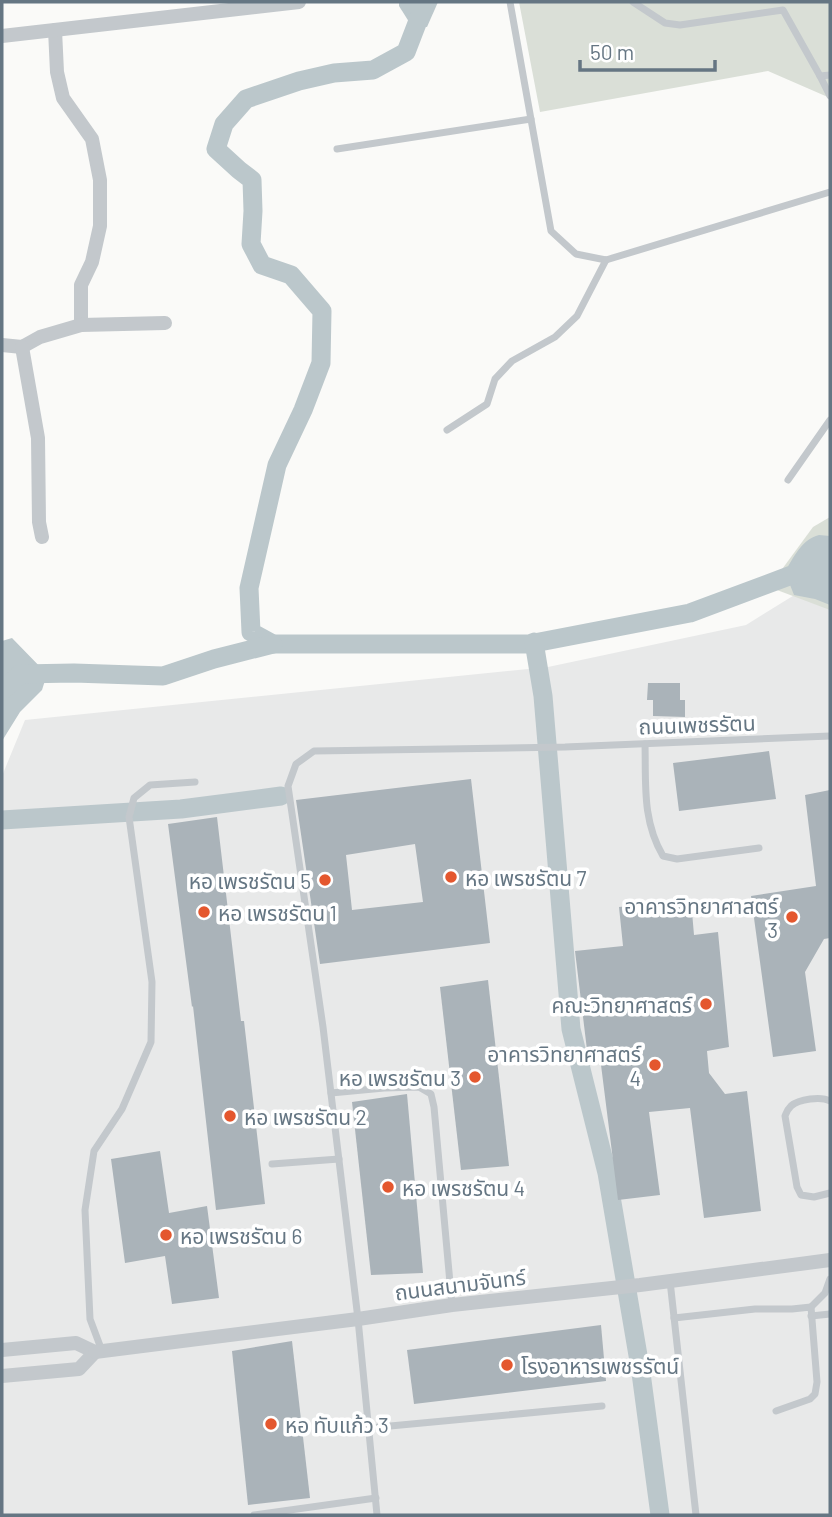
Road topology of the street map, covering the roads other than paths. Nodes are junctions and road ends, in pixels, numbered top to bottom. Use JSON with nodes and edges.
{"nodes":[{"id":1,"x":299,"y":2,"type":"edge"},
{"id":2,"x":510,"y":2,"type":"edge"},
{"id":3,"x":633,"y":2,"type":"edge"},
{"id":4,"x":782,"y":6,"type":"edge"},
{"id":5,"x":55,"y":30,"type":"junction"},
{"id":6,"x":2,"y":36,"type":"edge"},
{"id":7,"x":830,"y":75,"type":"edge"},
{"id":8,"x":820,"y":76,"type":"junction"},
{"id":9,"x":830,"y":96,"type":"edge"},
{"id":10,"x":531,"y":119,"type":"junction"},
{"id":11,"x":337,"y":149,"type":"dead end"},
{"id":12,"x":830,"y":192,"type":"edge"},
{"id":13,"x":606,"y":260,"type":"junction"},
{"id":14,"x":164,"y":323,"type":"dead end"},
{"id":15,"x":81,"y":325,"type":"junction"},
{"id":16,"x":2,"y":345,"type":"edge"},
{"id":17,"x":22,"y":347,"type":"junction"},
{"id":18,"x":830,"y":420,"type":"edge"},
{"id":19,"x":447,"y":430,"type":"dead end"},
{"id":20,"x":789,"y":480,"type":"dead end"},
{"id":21,"x":42,"y":537,"type":"dead end"},
{"id":22,"x":830,"y":736,"type":"edge"},
{"id":23,"x":645,"y":744,"type":"junction"},
{"id":24,"x":195,"y":782,"type":"dead end"},
{"id":25,"x":759,"y":848,"type":"dead end"},
{"id":26,"x":331,"y":1093,"type":"junction"},
{"id":27,"x":830,"y":1101,"type":"edge"},
{"id":28,"x":339,"y":1159,"type":"junction"},
{"id":29,"x":272,"y":1164,"type":"dead end"},
{"id":30,"x":830,"y":1193,"type":"edge"},
{"id":31,"x":830,"y":1260,"type":"edge"},
{"id":32,"x":830,"y":1279,"type":"edge"},
{"id":33,"x":670,"y":1281,"type":"junction"},
{"id":34,"x":452,"y":1305,"type":"junction"},
{"id":35,"x":811,"y":1312,"type":"junction"},
{"id":36,"x":830,"y":1314,"type":"edge"},
{"id":37,"x":674,"y":1318,"type":"junction"},
{"id":38,"x":358,"y":1319,"type":"junction"},
{"id":39,"x":2,"y":1350,"type":"edge"},
{"id":40,"x":99,"y":1352,"type":"junction"},
{"id":41,"x":2,"y":1376,"type":"edge"},
{"id":42,"x":602,"y":1406,"type":"dead end"},
{"id":43,"x":776,"y":1412,"type":"dead end"},
{"id":44,"x":369,"y":1428,"type":"junction"},
{"id":45,"x":376,"y":1498,"type":"junction"},
{"id":46,"x":254,"y":1515,"type":"edge"},
{"id":47,"x":377,"y":1515,"type":"edge"},
{"id":48,"x":696,"y":1515,"type":"edge"}],
"edges":[{"from":1,"to":5,"type":"street"},
{"from":2,"to":10,"type":"lane"},
{"from":3,"to":4,"type":"lane"},
{"from":4,"to":8,"type":"lane"},
{"from":5,"to":6,"type":"street"},
{"from":5,"to":15,"type":"street"},
{"from":7,"to":8,"type":"lane"},
{"from":8,"to":9,"type":"lane"},
{"from":10,"to":11,"type":"lane"},
{"from":10,"to":13,"type":"lane"},
{"from":12,"to":13,"type":"lane"},
{"from":13,"to":19,"type":"lane"},
{"from":14,"to":15,"type":"street"},
{"from":15,"to":17,"type":"street"},
{"from":16,"to":17,"type":"street"},
{"from":17,"to":21,"type":"street"},
{"from":18,"to":20,"type":"lane"},
{"from":22,"to":23,"type":"lane","name":"ถนนเพชรรัตน"},
{"from":23,"to":25,"type":"lane"},
{"from":23,"to":26,"type":"lane","name":"ถนนเพชรรัตน"},
{"from":24,"to":40,"type":"lane"},
{"from":26,"to":28,"type":"lane","name":"ถนนเพชรรัตน"},
{"from":26,"to":34,"type":"lane"},
{"from":27,"to":30,"type":"lane"},
{"from":28,"to":29,"type":"lane"},
{"from":28,"to":38,"type":"lane","name":"ถนนเพชรรัตน"},
{"from":31,"to":33,"type":"street","name":"ถนนสนามจันทร์"},
{"from":32,"to":35,"type":"lane"},
{"from":33,"to":34,"type":"street","name":"ถนนสนามจันทร์"},
{"from":33,"to":37,"type":"lane"},
{"from":34,"to":38,"type":"street","name":"ถนนสนามจันทร์"},
{"from":35,"to":36,"type":"lane"},
{"from":35,"to":37,"type":"lane"},
{"from":35,"to":43,"type":"lane"},
{"from":37,"to":48,"type":"lane"},
{"from":38,"to":40,"type":"street","name":"ถนนสนามจันทร์"},
{"from":38,"to":44,"type":"lane","name":"ถนนเพชรรัตน"},
{"from":39,"to":40,"type":"street","name":"ถนนสนามจันทร์"},
{"from":40,"to":41,"type":"street","name":"ถนนสนามจันทร์"},
{"from":42,"to":44,"type":"lane"},
{"from":44,"to":45,"type":"lane","name":"ถนนเพชรรัตน"},
{"from":45,"to":46,"type":"lane"},
{"from":45,"to":47,"type":"lane","name":"ถนนเพชรรัตน"}]}
